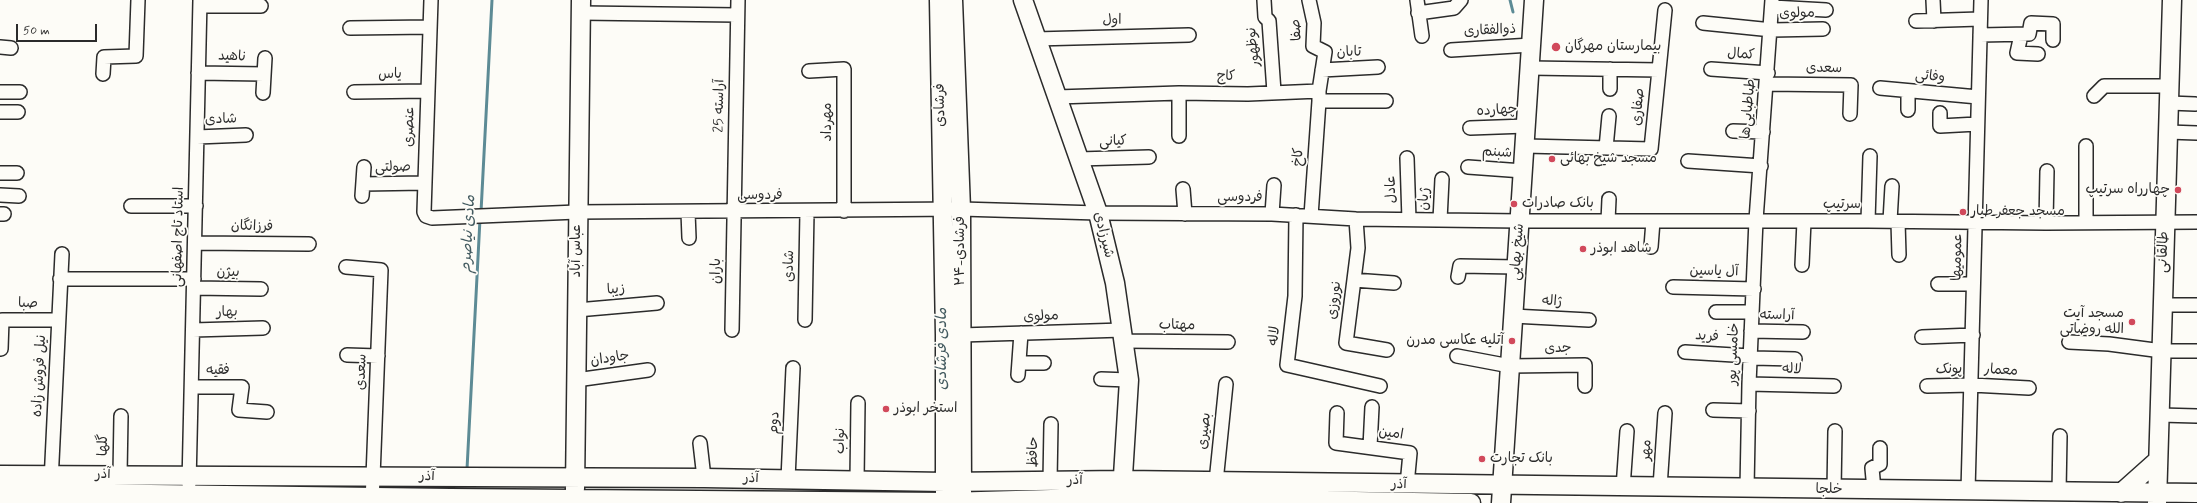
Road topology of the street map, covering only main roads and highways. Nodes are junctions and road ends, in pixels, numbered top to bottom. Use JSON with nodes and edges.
{"nodes":[{"id":1,"x":939,"y":0,"type":"edge"},
{"id":2,"x":953,"y":0,"type":"edge"},
{"id":3,"x":1023,"y":0,"type":"edge"},
{"id":4,"x":1534,"y":0,"type":"edge"},
{"id":5,"x":2172,"y":0,"type":"edge"},
{"id":6,"x":581,"y":6,"type":"edge"},
{"id":7,"x":2158,"y":460,"type":"junction"},
{"id":8,"x":0,"y":475,"type":"edge"},
{"id":9,"x":451,"y":477,"type":"junction"},
{"id":10,"x":575,"y":477,"type":"junction"},
{"id":11,"x":953,"y":482,"type":"junction"},
{"id":12,"x":0,"y":492,"type":"edge"},
{"id":13,"x":50,"y":493,"type":"edge"},
{"id":14,"x":1122,"y":494,"type":"edge"},
{"id":15,"x":1502,"y":494,"type":"edge"},
{"id":16,"x":2197,"y":494,"type":"edge"},
{"id":17,"x":1576,"y":495,"type":"edge"},
{"id":18,"x":1796,"y":496,"type":"edge"},
{"id":19,"x":2111,"y":496,"type":"edge"},
{"id":20,"x":450,"y":498,"type":"junction"},
{"id":21,"x":2157,"y":498,"type":"edge"},
{"id":22,"x":189,"y":499,"type":"edge"},
{"id":23,"x":289,"y":499,"type":"edge"},
{"id":24,"x":372,"y":499,"type":"edge"},
{"id":25,"x":575,"y":501,"type":"edge"},
{"id":26,"x":1056,"y":501,"type":"edge"},
{"id":27,"x":1281,"y":501,"type":"edge"},
{"id":28,"x":776,"y":502,"type":"edge"},
{"id":29,"x":864,"y":502,"type":"edge"},
{"id":30,"x":954,"y":502,"type":"edge"},
{"id":31,"x":1402,"y":503,"type":"edge"},
{"id":32,"x":1471,"y":503,"type":"edge"}],
"edges":[{"from":1,"to":11,"type":"main road","name":"فرشادی"},
{"from":2,"to":11,"type":"main road","name":"۲۴-فرشادی"},
{"from":3,"to":14,"type":"main road","name":"شیرزادی"},
{"from":4,"to":15,"type":"main road","name":"شیخ بهایی"},
{"from":5,"to":7,"type":"main road","name":"طالقانی"},
{"from":6,"to":10,"type":"main road","name":"عباس آباد"},
{"from":7,"to":19,"type":"main road"},
{"from":7,"to":21,"type":"main road","name":"طالقانی"},
{"from":8,"to":13,"type":"main road","name":"آذر"},
{"from":9,"to":10,"type":"main road","name":"آذر"},
{"from":9,"to":13,"type":"main road","name":"آذر"},
{"from":9,"to":20,"type":"main road"},
{"from":10,"to":11,"type":"main road","name":"آذر"},
{"from":10,"to":25,"type":"main road","name":"عباس آباد"},
{"from":11,"to":14,"type":"main road","name":"آذر"},
{"from":11,"to":30,"type":"main road","name":"۲۴-فرشادی"},
{"from":12,"to":13,"type":"main road","name":"آذر"},
{"from":13,"to":22,"type":"main road","name":"آذر"},
{"from":14,"to":15,"type":"main road","name":"آذر"},
{"from":14,"to":26,"type":"main road","name":"آذر"},
{"from":14,"to":27,"type":"main road","name":"آذر"},
{"from":15,"to":17,"type":"main road","name":"خلجا"},
{"from":16,"to":21,"type":"main road","name":"خلجا"},
{"from":17,"to":18,"type":"main road","name":"خلجا"},
{"from":18,"to":19,"type":"main road","name":"خلجا"},
{"from":19,"to":21,"type":"main road","name":"خلجا"},
{"from":20,"to":24,"type":"main road","name":"آذر"},
{"from":20,"to":25,"type":"main road","name":"آذر"},
{"from":22,"to":23,"type":"main road","name":"آذر"},
{"from":23,"to":24,"type":"main road","name":"آذر"},
{"from":25,"to":28,"type":"main road","name":"آذر"},
{"from":26,"to":30,"type":"main road","name":"آذر"},
{"from":27,"to":31,"type":"main road","name":"آذر"},
{"from":28,"to":29,"type":"main road","name":"آذر"},
{"from":29,"to":30,"type":"main road","name":"آذر"},
{"from":31,"to":32,"type":"main road","name":"آذر"}]}
